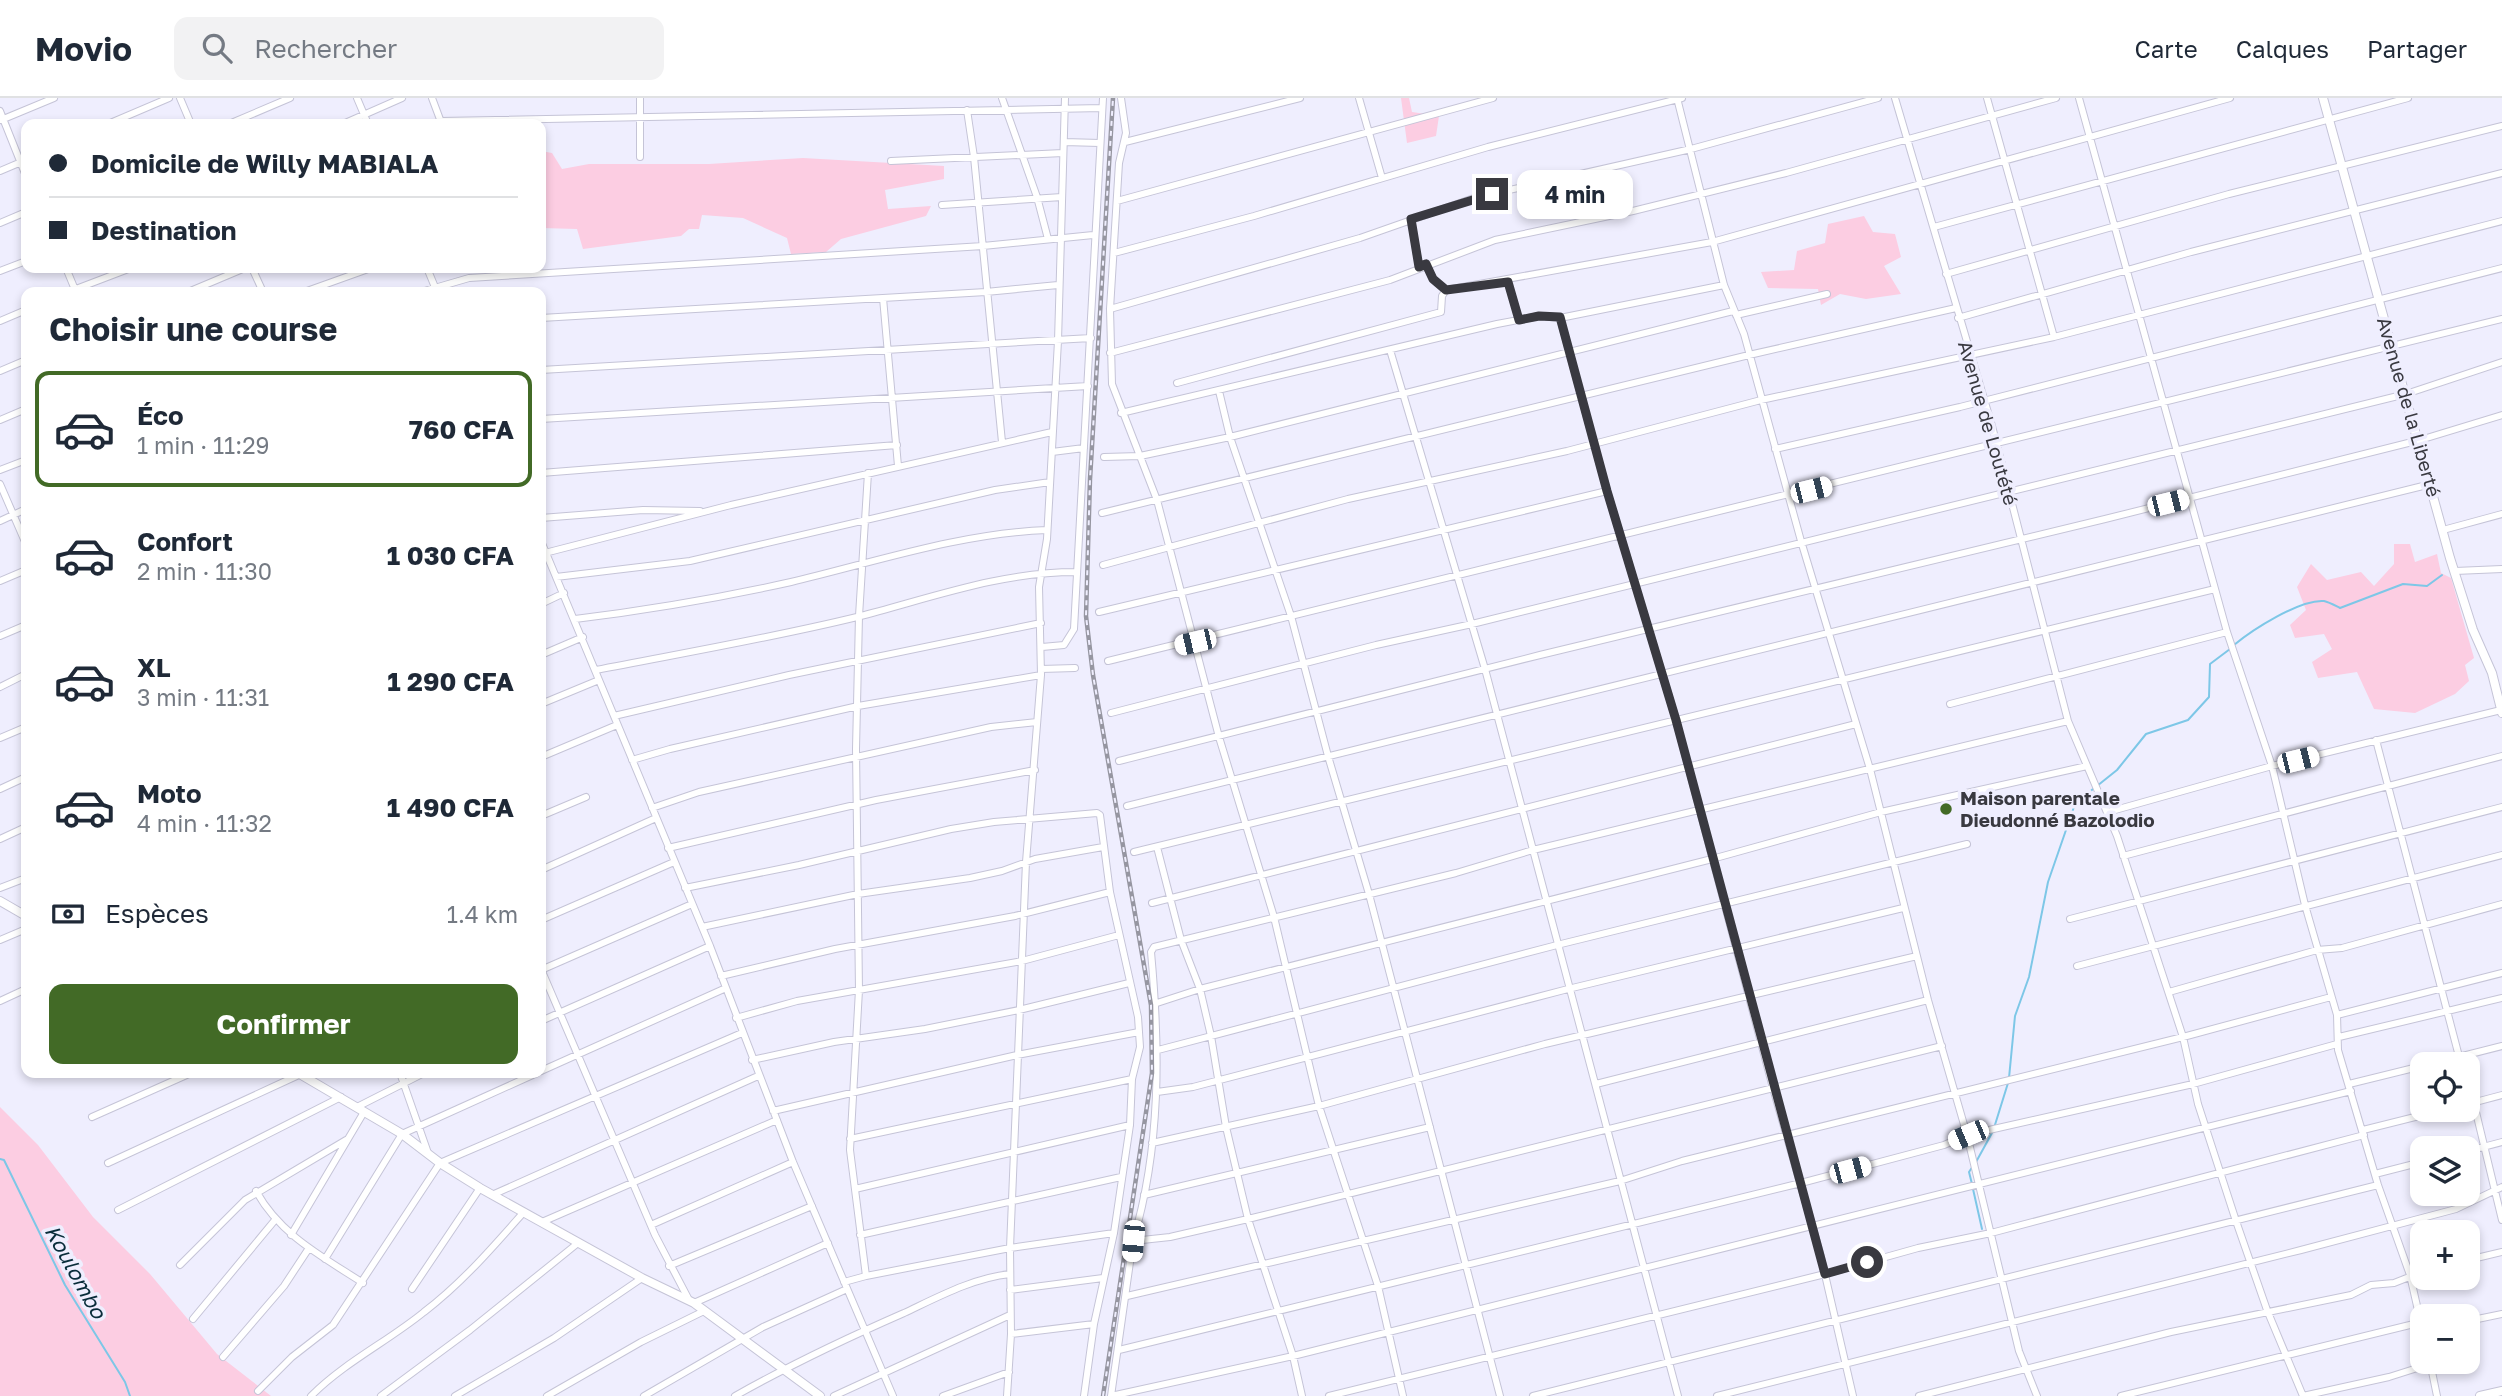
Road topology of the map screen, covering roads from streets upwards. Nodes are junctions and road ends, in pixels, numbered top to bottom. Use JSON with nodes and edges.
{"nodes":[{"id":1,"x":54,"y":98,"type":"edge"},
{"id":2,"x":169,"y":98,"type":"edge"},
{"id":3,"x":180,"y":98,"type":"edge"},
{"id":4,"x":290,"y":98,"type":"edge"},
{"id":5,"x":357,"y":98,"type":"edge"},
{"id":6,"x":402,"y":98,"type":"edge"},
{"id":7,"x":432,"y":98,"type":"edge"},
{"id":8,"x":639,"y":98,"type":"edge"},
{"id":9,"x":1002,"y":98,"type":"edge"},
{"id":10,"x":1065,"y":98,"type":"edge"},
{"id":11,"x":1102,"y":98,"type":"edge"},
{"id":12,"x":1121,"y":98,"type":"edge"},
{"id":13,"x":1300,"y":98,"type":"edge"},
{"id":14,"x":1359,"y":98,"type":"edge"},
{"id":15,"x":1493,"y":98,"type":"edge"},
{"id":16,"x":1679,"y":98,"type":"edge"},
{"id":17,"x":1878,"y":98,"type":"edge"},
{"id":18,"x":1895,"y":98,"type":"edge"},
{"id":19,"x":1987,"y":98,"type":"edge"},
{"id":20,"x":2056,"y":98,"type":"edge"},
{"id":21,"x":2079,"y":98,"type":"edge"},
{"id":22,"x":2230,"y":98,"type":"edge"},
{"id":23,"x":2323,"y":98,"type":"edge"},
{"id":24,"x":2408,"y":98,"type":"edge"},
{"id":25,"x":1065,"y":108,"type":"junction"},
{"id":26,"x":1102,"y":108,"type":"junction"},
{"id":27,"x":1006,"y":109,"type":"junction"},
{"id":28,"x":967,"y":110,"type":"junction"},
{"id":29,"x":0,"y":111,"type":"edge"},
{"id":30,"x":364,"y":115,"type":"junction"},
{"id":31,"x":1992,"y":116,"type":"junction"},
{"id":32,"x":639,"y":118,"type":"junction"},
{"id":33,"x":120,"y":119,"type":"edge"},
{"id":34,"x":189,"y":119,"type":"edge"},
{"id":35,"x":241,"y":119,"type":"edge"},
{"id":36,"x":355,"y":119,"type":"edge"},
{"id":37,"x":366,"y":119,"type":"edge"},
{"id":38,"x":440,"y":119,"type":"edge"},
{"id":39,"x":2329,"y":119,"type":"junction"},
{"id":40,"x":2,"y":120,"type":"edge"},
{"id":41,"x":546,"y":120,"type":"edge"},
{"id":42,"x":2502,"y":126,"type":"edge"},
{"id":43,"x":1368,"y":130,"type":"junction"},
{"id":44,"x":2089,"y":138,"type":"junction"},
{"id":45,"x":1907,"y":139,"type":"junction"},
{"id":46,"x":1064,"y":142,"type":"junction"},
{"id":47,"x":1125,"y":142,"type":"junction"},
{"id":48,"x":1100,"y":144,"type":"junction"},
{"id":49,"x":1690,"y":149,"type":"junction"},
{"id":50,"x":1063,"y":153,"type":"junction"},
{"id":51,"x":1021,"y":154,"type":"junction"},
{"id":52,"x":21,"y":155,"type":"edge"},
{"id":53,"x":640,"y":157,"type":"dead end"},
{"id":54,"x":974,"y":157,"type":"junction"},
{"id":55,"x":891,"y":161,"type":"dead end"},
{"id":56,"x":2006,"y":161,"type":"junction"},
{"id":57,"x":21,"y":162,"type":"edge"},
{"id":58,"x":2342,"y":166,"type":"junction"},
{"id":59,"x":0,"y":171,"type":"edge"},
{"id":60,"x":2502,"y":173,"type":"edge"},
{"id":61,"x":1382,"y":178,"type":"junction"},
{"id":62,"x":2102,"y":182,"type":"junction"},
{"id":63,"x":1921,"y":184,"type":"junction"},
{"id":64,"x":1703,"y":194,"type":"junction"},
{"id":65,"x":1037,"y":197,"type":"junction"},
{"id":66,"x":1062,"y":197,"type":"junction"},
{"id":67,"x":1118,"y":201,"type":"junction"},
{"id":68,"x":978,"y":202,"type":"junction"},
{"id":69,"x":942,"y":205,"type":"dead end"},
{"id":70,"x":2018,"y":205,"type":"junction"},
{"id":71,"x":2355,"y":212,"type":"junction"},
{"id":72,"x":21,"y":214,"type":"edge"},
{"id":73,"x":1411,"y":219,"type":"junction"},
{"id":74,"x":2502,"y":221,"type":"edge"},
{"id":75,"x":0,"y":223,"type":"edge"},
{"id":76,"x":2115,"y":225,"type":"junction"},
{"id":77,"x":1934,"y":227,"type":"junction"},
{"id":78,"x":1093,"y":235,"type":"junction"},
{"id":79,"x":1061,"y":238,"type":"junction"},
{"id":80,"x":1048,"y":239,"type":"junction"},
{"id":81,"x":1712,"y":242,"type":"junction"},
{"id":82,"x":983,"y":246,"type":"junction"},
{"id":83,"x":2030,"y":250,"type":"junction"},
{"id":84,"x":1114,"y":253,"type":"junction"},
{"id":85,"x":2366,"y":255,"type":"junction"},
{"id":86,"x":21,"y":263,"type":"edge"},
{"id":87,"x":1422,"y":266,"type":"junction"},
{"id":88,"x":2502,"y":268,"type":"edge"},
{"id":89,"x":2127,"y":270,"type":"junction"},
{"id":90,"x":0,"y":271,"type":"edge"},
{"id":91,"x":118,"y":273,"type":"edge"},
{"id":92,"x":233,"y":273,"type":"edge"},
{"id":93,"x":357,"y":273,"type":"edge"},
{"id":94,"x":1946,"y":274,"type":"junction"},
{"id":95,"x":1508,"y":282,"type":"junction"},
{"id":96,"x":1058,"y":285,"type":"junction"},
{"id":97,"x":1724,"y":285,"type":"junction"},
{"id":98,"x":83,"y":287,"type":"edge"},
{"id":99,"x":200,"y":287,"type":"edge"},
{"id":100,"x":318,"y":287,"type":"edge"},
{"id":101,"x":442,"y":287,"type":"edge"},
{"id":102,"x":1446,"y":290,"type":"junction"},
{"id":103,"x":986,"y":292,"type":"junction"},
{"id":104,"x":1827,"y":294,"type":"dead end"},
{"id":105,"x":2042,"y":294,"type":"junction"},
{"id":106,"x":883,"y":298,"type":"junction"},
{"id":107,"x":2379,"y":301,"type":"junction"},
{"id":108,"x":1956,"y":308,"type":"junction"},
{"id":109,"x":1110,"y":309,"type":"junction"},
{"id":110,"x":21,"y":312,"type":"edge"},
{"id":111,"x":1735,"y":313,"type":"junction"},
{"id":112,"x":2140,"y":313,"type":"junction"},
{"id":113,"x":1560,"y":317,"type":"junction"},
{"id":114,"x":546,"y":318,"type":"edge"},
{"id":115,"x":1958,"y":318,"type":"junction"},
{"id":116,"x":2502,"y":319,"type":"edge"},
{"id":117,"x":1519,"y":320,"type":"junction"},
{"id":118,"x":0,"y":321,"type":"edge"},
{"id":119,"x":2054,"y":337,"type":"junction"},
{"id":120,"x":1091,"y":338,"type":"junction"},
{"id":121,"x":991,"y":341,"type":"junction"},
{"id":122,"x":1058,"y":341,"type":"junction"},
{"id":123,"x":2392,"y":346,"type":"junction"},
{"id":124,"x":887,"y":347,"type":"junction"},
{"id":125,"x":1391,"y":350,"type":"junction"},
{"id":126,"x":1569,"y":351,"type":"junction"},
{"id":127,"x":1110,"y":353,"type":"junction"},
{"id":128,"x":1749,"y":355,"type":"junction"},
{"id":129,"x":1969,"y":356,"type":"junction"},
{"id":130,"x":2152,"y":357,"type":"junction"},
{"id":131,"x":21,"y":362,"type":"edge"},
{"id":132,"x":2502,"y":362,"type":"edge"},
{"id":133,"x":546,"y":370,"type":"edge"},
{"id":134,"x":0,"y":372,"type":"edge"},
{"id":135,"x":1177,"y":383,"type":"dead end"},
{"id":136,"x":1088,"y":386,"type":"junction"},
{"id":137,"x":1055,"y":389,"type":"junction"},
{"id":138,"x":1219,"y":391,"type":"junction"},
{"id":139,"x":1403,"y":391,"type":"junction"},
{"id":140,"x":996,"y":393,"type":"junction"},
{"id":141,"x":2406,"y":394,"type":"junction"},
{"id":142,"x":1581,"y":397,"type":"junction"},
{"id":143,"x":893,"y":398,"type":"junction"},
{"id":144,"x":1761,"y":400,"type":"junction"},
{"id":145,"x":1984,"y":401,"type":"junction"},
{"id":146,"x":2164,"y":403,"type":"junction"},
{"id":147,"x":21,"y":411,"type":"edge"},
{"id":148,"x":1121,"y":413,"type":"junction"},
{"id":149,"x":2502,"y":415,"type":"edge"},
{"id":150,"x":546,"y":419,"type":"edge"},
{"id":151,"x":0,"y":420,"type":"edge"},
{"id":152,"x":1052,"y":432,"type":"junction"},
{"id":153,"x":1417,"y":434,"type":"junction"},
{"id":154,"x":1230,"y":436,"type":"junction"},
{"id":155,"x":2420,"y":440,"type":"junction"},
{"id":156,"x":1002,"y":442,"type":"junction"},
{"id":157,"x":1595,"y":442,"type":"junction"},
{"id":158,"x":1997,"y":444,"type":"junction"},
{"id":159,"x":897,"y":445,"type":"junction"},
{"id":160,"x":1084,"y":448,"type":"junction"},
{"id":161,"x":1775,"y":449,"type":"junction"},
{"id":162,"x":2176,"y":451,"type":"junction"},
{"id":163,"x":1052,"y":452,"type":"junction"},
{"id":164,"x":1140,"y":456,"type":"junction"},
{"id":165,"x":1104,"y":457,"type":"dead end"},
{"id":166,"x":21,"y":462,"type":"edge"},
{"id":167,"x":898,"y":466,"type":"junction"},
{"id":168,"x":0,"y":470,"type":"edge"},
{"id":169,"x":546,"y":473,"type":"edge"},
{"id":170,"x":868,"y":473,"type":"junction"},
{"id":171,"x":1244,"y":478,"type":"junction"},
{"id":172,"x":1432,"y":480,"type":"junction"},
{"id":173,"x":1050,"y":482,"type":"junction"},
{"id":174,"x":0,"y":484,"type":"edge"},
{"id":175,"x":2431,"y":484,"type":"junction"},
{"id":176,"x":1607,"y":491,"type":"junction"},
{"id":177,"x":2009,"y":491,"type":"junction"},
{"id":178,"x":1788,"y":495,"type":"junction"},
{"id":179,"x":2189,"y":497,"type":"junction"},
{"id":180,"x":1157,"y":500,"type":"junction"},
{"id":181,"x":21,"y":511,"type":"edge"},
{"id":182,"x":706,"y":511,"type":"junction"},
{"id":183,"x":1102,"y":513,"type":"dead end"},
{"id":184,"x":13,"y":514,"type":"junction"},
{"id":185,"x":2502,"y":514,"type":"edge"},
{"id":186,"x":546,"y":518,"type":"edge"},
{"id":187,"x":0,"y":521,"type":"edge"},
{"id":188,"x":865,"y":522,"type":"junction"},
{"id":189,"x":1258,"y":524,"type":"junction"},
{"id":190,"x":1444,"y":529,"type":"junction"},
{"id":191,"x":1047,"y":530,"type":"junction"},
{"id":192,"x":2443,"y":530,"type":"junction"},
{"id":193,"x":21,"y":532,"type":"edge"},
{"id":194,"x":1622,"y":536,"type":"junction"},
{"id":195,"x":2020,"y":538,"type":"junction"},
{"id":196,"x":1801,"y":541,"type":"junction"},
{"id":197,"x":2202,"y":542,"type":"junction"},
{"id":198,"x":1169,"y":547,"type":"junction"},
{"id":199,"x":546,"y":552,"type":"edge"},
{"id":200,"x":546,"y":559,"type":"edge"},
{"id":201,"x":861,"y":563,"type":"junction"},
{"id":202,"x":1103,"y":565,"type":"dead end"},
{"id":203,"x":1276,"y":569,"type":"junction"},
{"id":204,"x":2502,"y":569,"type":"edge"},
{"id":205,"x":2455,"y":571,"type":"junction"},
{"id":206,"x":21,"y":572,"type":"edge"},
{"id":207,"x":1041,"y":572,"type":"junction"},
{"id":208,"x":1076,"y":572,"type":"junction"},
{"id":209,"x":1458,"y":576,"type":"junction"},
{"id":210,"x":556,"y":577,"type":"junction"},
{"id":211,"x":0,"y":581,"type":"edge"},
{"id":212,"x":1636,"y":582,"type":"junction"},
{"id":213,"x":2032,"y":582,"type":"junction"},
{"id":214,"x":2215,"y":589,"type":"junction"},
{"id":215,"x":1816,"y":590,"type":"junction"},
{"id":216,"x":564,"y":593,"type":"junction"},
{"id":217,"x":1181,"y":594,"type":"junction"},
{"id":218,"x":546,"y":602,"type":"edge"},
{"id":219,"x":1099,"y":612,"type":"dead end"},
{"id":220,"x":859,"y":616,"type":"junction"},
{"id":221,"x":1291,"y":616,"type":"junction"},
{"id":222,"x":575,"y":619,"type":"junction"},
{"id":223,"x":1041,"y":623,"type":"junction"},
{"id":224,"x":1472,"y":624,"type":"junction"},
{"id":225,"x":21,"y":627,"type":"edge"},
{"id":226,"x":1650,"y":628,"type":"junction"},
{"id":227,"x":2045,"y":631,"type":"junction"},
{"id":228,"x":1828,"y":632,"type":"junction"},
{"id":229,"x":2227,"y":632,"type":"junction"},
{"id":230,"x":0,"y":636,"type":"edge"},
{"id":231,"x":583,"y":637,"type":"junction"},
{"id":232,"x":1195,"y":642,"type":"junction"},
{"id":233,"x":1042,"y":647,"type":"junction"},
{"id":234,"x":546,"y":652,"type":"edge"},
{"id":235,"x":1108,"y":661,"type":"dead end"},
{"id":236,"x":858,"y":662,"type":"junction"},
{"id":237,"x":1304,"y":663,"type":"junction"},
{"id":238,"x":1075,"y":668,"type":"dead end"},
{"id":239,"x":1485,"y":669,"type":"junction"},
{"id":240,"x":596,"y":670,"type":"junction"},
{"id":241,"x":1041,"y":672,"type":"junction"},
{"id":242,"x":1662,"y":673,"type":"junction"},
{"id":243,"x":21,"y":676,"type":"edge"},
{"id":244,"x":2058,"y":677,"type":"junction"},
{"id":245,"x":1842,"y":679,"type":"junction"},
{"id":246,"x":599,"y":680,"type":"junction"},
{"id":247,"x":0,"y":687,"type":"edge"},
{"id":248,"x":1207,"y":689,"type":"junction"},
{"id":249,"x":546,"y":702,"type":"edge"},
{"id":250,"x":1950,"y":704,"type":"dead end"},
{"id":251,"x":858,"y":706,"type":"junction"},
{"id":252,"x":2501,"y":711,"type":"edge"},
{"id":253,"x":1111,"y":713,"type":"dead end"},
{"id":254,"x":1316,"y":713,"type":"junction"},
{"id":255,"x":1496,"y":714,"type":"junction"},
{"id":256,"x":614,"y":716,"type":"junction"},
{"id":257,"x":1676,"y":720,"type":"junction"},
{"id":258,"x":2068,"y":721,"type":"junction"},
{"id":259,"x":1037,"y":722,"type":"junction"},
{"id":260,"x":1856,"y":724,"type":"junction"},
{"id":261,"x":617,"y":725,"type":"junction"},
{"id":262,"x":21,"y":729,"type":"edge"},
{"id":263,"x":1219,"y":737,"type":"junction"},
{"id":264,"x":0,"y":738,"type":"edge"},
{"id":265,"x":2376,"y":740,"type":"junction"},
{"id":266,"x":546,"y":755,"type":"edge"},
{"id":267,"x":2502,"y":756,"type":"edge"},
{"id":268,"x":857,"y":757,"type":"junction"},
{"id":269,"x":1328,"y":757,"type":"junction"},
{"id":270,"x":632,"y":760,"type":"junction"},
{"id":271,"x":1119,"y":761,"type":"dead end"},
{"id":272,"x":1510,"y":761,"type":"junction"},
{"id":273,"x":2087,"y":765,"type":"junction"},
{"id":274,"x":2272,"y":766,"type":"junction"},
{"id":275,"x":1687,"y":768,"type":"junction"},
{"id":276,"x":1870,"y":769,"type":"junction"},
{"id":277,"x":1035,"y":770,"type":"junction"},
{"id":278,"x":21,"y":779,"type":"edge"},
{"id":279,"x":1235,"y":780,"type":"junction"},
{"id":280,"x":2387,"y":786,"type":"junction"},
{"id":281,"x":0,"y":789,"type":"edge"},
{"id":282,"x":586,"y":797,"type":"dead end"},
{"id":283,"x":1341,"y":802,"type":"junction"},
{"id":284,"x":858,"y":804,"type":"junction"},
{"id":285,"x":1127,"y":806,"type":"dead end"},
{"id":286,"x":2502,"y":807,"type":"edge"},
{"id":287,"x":652,"y":808,"type":"junction"},
{"id":288,"x":1522,"y":808,"type":"junction"},
{"id":289,"x":1699,"y":810,"type":"junction"},
{"id":290,"x":1881,"y":812,"type":"junction"},
{"id":291,"x":2108,"y":812,"type":"junction"},
{"id":292,"x":546,"y":814,"type":"edge"},
{"id":293,"x":2284,"y":816,"type":"junction"},
{"id":294,"x":656,"y":818,"type":"junction"},
{"id":295,"x":1031,"y":820,"type":"junction"},
{"id":296,"x":1247,"y":823,"type":"junction"},
{"id":297,"x":21,"y":829,"type":"edge"},
{"id":298,"x":2403,"y":835,"type":"junction"},
{"id":299,"x":0,"y":839,"type":"edge"},
{"id":300,"x":1967,"y":844,"type":"dead end"},
{"id":301,"x":1104,"y":847,"type":"junction"},
{"id":302,"x":1157,"y":847,"type":"junction"},
{"id":303,"x":668,"y":848,"type":"junction"},
{"id":304,"x":1354,"y":849,"type":"junction"},
{"id":305,"x":1533,"y":850,"type":"junction"},
{"id":306,"x":858,"y":852,"type":"junction"},
{"id":307,"x":1134,"y":852,"type":"dead end"},
{"id":308,"x":2502,"y":855,"type":"edge"},
{"id":309,"x":2123,"y":856,"type":"junction"},
{"id":310,"x":1712,"y":859,"type":"junction"},
{"id":311,"x":2295,"y":860,"type":"junction"},
{"id":312,"x":674,"y":862,"type":"junction"},
{"id":313,"x":1026,"y":862,"type":"junction"},
{"id":314,"x":1893,"y":864,"type":"junction"},
{"id":315,"x":546,"y":868,"type":"edge"},
{"id":316,"x":1261,"y":874,"type":"junction"},
{"id":317,"x":21,"y":880,"type":"edge"},
{"id":318,"x":2414,"y":880,"type":"junction"},
{"id":319,"x":0,"y":888,"type":"edge"},
{"id":320,"x":685,"y":888,"type":"junction"},
{"id":321,"x":1111,"y":892,"type":"junction"},
{"id":322,"x":858,"y":894,"type":"junction"},
{"id":323,"x":1369,"y":894,"type":"junction"},
{"id":324,"x":1170,"y":898,"type":"junction"},
{"id":325,"x":1544,"y":899,"type":"junction"},
{"id":326,"x":0,"y":901,"type":"edge"},
{"id":327,"x":2137,"y":902,"type":"junction"},
{"id":328,"x":1152,"y":903,"type":"dead end"},
{"id":329,"x":692,"y":904,"type":"junction"},
{"id":330,"x":2502,"y":904,"type":"edge"},
{"id":331,"x":2305,"y":905,"type":"junction"},
{"id":332,"x":1725,"y":906,"type":"junction"},
{"id":333,"x":1903,"y":908,"type":"junction"},
{"id":334,"x":21,"y":913,"type":"edge"},
{"id":335,"x":1024,"y":914,"type":"junction"},
{"id":336,"x":1274,"y":917,"type":"junction"},
{"id":337,"x":546,"y":918,"type":"edge"},
{"id":338,"x":2070,"y":919,"type":"dead end"},
{"id":339,"x":2426,"y":925,"type":"junction"},
{"id":340,"x":702,"y":927,"type":"junction"},
{"id":341,"x":21,"y":931,"type":"edge"},
{"id":342,"x":1119,"y":935,"type":"junction"},
{"id":343,"x":0,"y":940,"type":"edge"},
{"id":344,"x":1181,"y":940,"type":"junction"},
{"id":345,"x":1381,"y":942,"type":"junction"},
{"id":346,"x":859,"y":945,"type":"junction"},
{"id":347,"x":710,"y":946,"type":"junction"},
{"id":348,"x":1558,"y":946,"type":"junction"},
{"id":349,"x":2153,"y":948,"type":"junction"},
{"id":350,"x":1737,"y":950,"type":"junction"},
{"id":351,"x":2317,"y":950,"type":"junction"},
{"id":352,"x":1917,"y":956,"type":"junction"},
{"id":353,"x":1022,"y":961,"type":"junction"},
{"id":354,"x":546,"y":967,"type":"edge"},
{"id":355,"x":1287,"y":967,"type":"junction"},
{"id":356,"x":2077,"y":967,"type":"dead end"},
{"id":357,"x":2502,"y":973,"type":"edge"},
{"id":358,"x":722,"y":976,"type":"junction"},
{"id":359,"x":546,"y":981,"type":"edge"},
{"id":360,"x":1129,"y":983,"type":"junction"},
{"id":361,"x":726,"y":988,"type":"junction"},
{"id":362,"x":1394,"y":988,"type":"junction"},
{"id":363,"x":2443,"y":988,"type":"junction"},
{"id":364,"x":1200,"y":989,"type":"junction"},
{"id":365,"x":1568,"y":989,"type":"junction"},
{"id":366,"x":859,"y":990,"type":"junction"},
{"id":367,"x":21,"y":991,"type":"edge"},
{"id":368,"x":2169,"y":992,"type":"junction"},
{"id":369,"x":2331,"y":997,"type":"junction"},
{"id":370,"x":1750,"y":998,"type":"junction"},
{"id":371,"x":2502,"y":998,"type":"edge"},
{"id":372,"x":1928,"y":1000,"type":"junction"},
{"id":373,"x":0,"y":1001,"type":"edge"},
{"id":374,"x":1157,"y":1003,"type":"junction"},
{"id":375,"x":1020,"y":1010,"type":"junction"},
{"id":376,"x":2449,"y":1011,"type":"junction"},
{"id":377,"x":559,"y":1012,"type":"junction"},
{"id":378,"x":1298,"y":1013,"type":"junction"},
{"id":379,"x":2337,"y":1015,"type":"junction"},
{"id":380,"x":546,"y":1018,"type":"edge"},
{"id":381,"x":736,"y":1018,"type":"junction"},
{"id":382,"x":1405,"y":1031,"type":"junction"},
{"id":383,"x":1139,"y":1032,"type":"junction"},
{"id":384,"x":742,"y":1033,"type":"junction"},
{"id":385,"x":1211,"y":1035,"type":"junction"},
{"id":386,"x":1583,"y":1036,"type":"junction"},
{"id":387,"x":2183,"y":1037,"type":"junction"},
{"id":388,"x":857,"y":1038,"type":"junction"},
{"id":389,"x":2338,"y":1040,"type":"junction"},
{"id":390,"x":1761,"y":1043,"type":"junction"},
{"id":391,"x":1942,"y":1045,"type":"junction"},
{"id":392,"x":2502,"y":1046,"type":"edge"},
{"id":393,"x":1158,"y":1051,"type":"junction"},
{"id":394,"x":2458,"y":1052,"type":"edge"},
{"id":395,"x":2480,"y":1054,"type":"edge"},
{"id":396,"x":578,"y":1055,"type":"junction"},
{"id":397,"x":1017,"y":1055,"type":"junction"},
{"id":398,"x":1306,"y":1057,"type":"junction"},
{"id":399,"x":752,"y":1059,"type":"junction"},
{"id":400,"x":546,"y":1069,"type":"edge"},
{"id":401,"x":2410,"y":1070,"type":"edge"},
{"id":402,"x":758,"y":1076,"type":"junction"},
{"id":403,"x":180,"y":1078,"type":"edge"},
{"id":404,"x":290,"y":1078,"type":"edge"},
{"id":405,"x":309,"y":1078,"type":"edge"},
{"id":406,"x":402,"y":1078,"type":"edge"},
{"id":407,"x":414,"y":1078,"type":"edge"},
{"id":408,"x":525,"y":1078,"type":"edge"},
{"id":409,"x":1132,"y":1079,"type":"junction"},
{"id":410,"x":1418,"y":1079,"type":"junction"},
{"id":411,"x":1217,"y":1080,"type":"junction"},
{"id":412,"x":404,"y":1083,"type":"junction"},
{"id":413,"x":1596,"y":1084,"type":"junction"},
{"id":414,"x":2193,"y":1084,"type":"junction"},
{"id":415,"x":1773,"y":1088,"type":"junction"},
{"id":416,"x":2350,"y":1088,"type":"junction"},
{"id":417,"x":1157,"y":1091,"type":"junction"},
{"id":418,"x":853,"y":1092,"type":"junction"},
{"id":419,"x":1955,"y":1095,"type":"junction"},
{"id":420,"x":2502,"y":1095,"type":"edge"},
{"id":421,"x":341,"y":1097,"type":"junction"},
{"id":422,"x":597,"y":1097,"type":"junction"},
{"id":423,"x":2480,"y":1100,"type":"edge"},
{"id":424,"x":1016,"y":1102,"type":"junction"},
{"id":425,"x":1319,"y":1106,"type":"junction"},
{"id":426,"x":361,"y":1109,"type":"junction"},
{"id":427,"x":773,"y":1111,"type":"junction"},
{"id":428,"x":92,"y":1117,"type":"dead end"},
{"id":429,"x":777,"y":1120,"type":"junction"},
{"id":430,"x":2410,"y":1120,"type":"edge"},
{"id":431,"x":2475,"y":1122,"type":"edge"},
{"id":432,"x":419,"y":1124,"type":"junction"},
{"id":433,"x":1130,"y":1125,"type":"junction"},
{"id":434,"x":2205,"y":1126,"type":"junction"},
{"id":435,"x":1226,"y":1127,"type":"junction"},
{"id":436,"x":1430,"y":1127,"type":"junction"},
{"id":437,"x":1608,"y":1131,"type":"junction"},
{"id":438,"x":2364,"y":1133,"type":"junction"},
{"id":439,"x":401,"y":1134,"type":"junction"},
{"id":440,"x":1968,"y":1135,"type":"junction"},
{"id":441,"x":1786,"y":1136,"type":"junction"},
{"id":442,"x":850,"y":1139,"type":"junction"},
{"id":443,"x":346,"y":1140,"type":"junction"},
{"id":444,"x":613,"y":1140,"type":"junction"},
{"id":445,"x":2502,"y":1142,"type":"edge"},
{"id":446,"x":1152,"y":1143,"type":"junction"},
{"id":447,"x":2482,"y":1147,"type":"junction"},
{"id":448,"x":1333,"y":1151,"type":"junction"},
{"id":449,"x":1015,"y":1152,"type":"junction"},
{"id":450,"x":429,"y":1156,"type":"junction"},
{"id":451,"x":793,"y":1162,"type":"junction"},
{"id":452,"x":108,"y":1163,"type":"dead end"},
{"id":453,"x":440,"y":1163,"type":"junction"},
{"id":454,"x":2410,"y":1165,"type":"edge"},
{"id":455,"x":1442,"y":1172,"type":"junction"},
{"id":456,"x":2220,"y":1172,"type":"junction"},
{"id":457,"x":1238,"y":1174,"type":"junction"},
{"id":458,"x":2375,"y":1174,"type":"junction"},
{"id":459,"x":1121,"y":1177,"type":"junction"},
{"id":460,"x":632,"y":1181,"type":"junction"},
{"id":461,"x":1620,"y":1181,"type":"junction"},
{"id":462,"x":1801,"y":1183,"type":"junction"},
{"id":463,"x":1978,"y":1185,"type":"junction"},
{"id":464,"x":2378,"y":1185,"type":"junction"},
{"id":465,"x":480,"y":1188,"type":"junction"},
{"id":466,"x":2498,"y":1188,"type":"edge"},
{"id":467,"x":855,"y":1189,"type":"junction"},
{"id":468,"x":256,"y":1191,"type":"junction"},
{"id":469,"x":1345,"y":1194,"type":"junction"},
{"id":470,"x":492,"y":1195,"type":"junction"},
{"id":471,"x":1144,"y":1195,"type":"junction"},
{"id":472,"x":1012,"y":1200,"type":"junction"},
{"id":473,"x":812,"y":1206,"type":"junction"},
{"id":474,"x":118,"y":1210,"type":"dead end"},
{"id":475,"x":523,"y":1213,"type":"junction"},
{"id":476,"x":1453,"y":1218,"type":"junction"},
{"id":477,"x":1248,"y":1219,"type":"junction"},
{"id":478,"x":275,"y":1220,"type":"junction"},
{"id":479,"x":2502,"y":1220,"type":"edge"},
{"id":480,"x":2236,"y":1221,"type":"junction"},
{"id":481,"x":542,"y":1222,"type":"junction"},
{"id":482,"x":1630,"y":1224,"type":"junction"},
{"id":483,"x":651,"y":1225,"type":"junction"},
{"id":484,"x":2393,"y":1225,"type":"junction"},
{"id":485,"x":1812,"y":1226,"type":"junction"},
{"id":486,"x":1114,"y":1233,"type":"junction"},
{"id":487,"x":1991,"y":1233,"type":"junction"},
{"id":488,"x":291,"y":1235,"type":"junction"},
{"id":489,"x":860,"y":1235,"type":"junction"},
{"id":490,"x":1360,"y":1239,"type":"junction"},
{"id":491,"x":1133,"y":1241,"type":"junction"},
{"id":492,"x":578,"y":1243,"type":"junction"},
{"id":493,"x":828,"y":1243,"type":"junction"},
{"id":494,"x":309,"y":1248,"type":"junction"},
{"id":495,"x":1010,"y":1248,"type":"junction"},
{"id":496,"x":2502,"y":1252,"type":"edge"},
{"id":497,"x":2480,"y":1257,"type":"edge"},
{"id":498,"x":324,"y":1259,"type":"junction"},
{"id":499,"x":2250,"y":1263,"type":"junction"},
{"id":500,"x":180,"y":1265,"type":"dead end"},
{"id":501,"x":1467,"y":1265,"type":"junction"},
{"id":502,"x":669,"y":1266,"type":"junction"},
{"id":503,"x":1265,"y":1266,"type":"junction"},
{"id":504,"x":1642,"y":1268,"type":"junction"},
{"id":505,"x":1010,"y":1274,"type":"junction"},
{"id":506,"x":1825,"y":1274,"type":"junction"},
{"id":507,"x":2410,"y":1275,"type":"joint"},
{"id":508,"x":866,"y":1276,"type":"junction"},
{"id":509,"x":2003,"y":1277,"type":"junction"},
{"id":510,"x":642,"y":1278,"type":"junction"},
{"id":511,"x":1103,"y":1278,"type":"junction"},
{"id":512,"x":363,"y":1283,"type":"junction"},
{"id":513,"x":846,"y":1285,"type":"junction"},
{"id":514,"x":1377,"y":1286,"type":"junction"},
{"id":515,"x":412,"y":1289,"type":"dead end"},
{"id":516,"x":1010,"y":1290,"type":"junction"},
{"id":517,"x":1127,"y":1297,"type":"junction"},
{"id":518,"x":691,"y":1302,"type":"junction"},
{"id":519,"x":1479,"y":1308,"type":"junction"},
{"id":520,"x":1278,"y":1310,"type":"junction"},
{"id":521,"x":2267,"y":1310,"type":"junction"},
{"id":522,"x":704,"y":1311,"type":"junction"},
{"id":523,"x":2502,"y":1314,"type":"edge"},
{"id":524,"x":1010,"y":1315,"type":"junction"},
{"id":525,"x":1656,"y":1315,"type":"junction"},
{"id":526,"x":193,"y":1319,"type":"dead end"},
{"id":527,"x":2480,"y":1319,"type":"edge"},
{"id":528,"x":1835,"y":1321,"type":"junction"},
{"id":529,"x":1094,"y":1324,"type":"junction"},
{"id":530,"x":2012,"y":1324,"type":"junction"},
{"id":531,"x":2410,"y":1327,"type":"edge"},
{"id":532,"x":865,"y":1330,"type":"junction"},
{"id":533,"x":1387,"y":1332,"type":"junction"},
{"id":534,"x":1011,"y":1334,"type":"junction"},
{"id":535,"x":741,"y":1338,"type":"junction"},
{"id":536,"x":1119,"y":1350,"type":"junction"},
{"id":537,"x":2286,"y":1355,"type":"junction"},
{"id":538,"x":1293,"y":1356,"type":"junction"},
{"id":539,"x":223,"y":1357,"type":"dead end"},
{"id":540,"x":1492,"y":1357,"type":"junction"},
{"id":541,"x":1669,"y":1362,"type":"junction"},
{"id":542,"x":1845,"y":1363,"type":"junction"},
{"id":543,"x":2025,"y":1368,"type":"junction"},
{"id":544,"x":785,"y":1369,"type":"junction"},
{"id":545,"x":2410,"y":1370,"type":"edge"},
{"id":546,"x":1009,"y":1372,"type":"junction"},
{"id":547,"x":884,"y":1373,"type":"junction"},
{"id":548,"x":2432,"y":1374,"type":"edge"},
{"id":549,"x":1398,"y":1381,"type":"junction"},
{"id":550,"x":258,"y":1391,"type":"dead end"},
{"id":551,"x":2502,"y":1391,"type":"edge"},
{"id":552,"x":311,"y":1396,"type":"edge"},
{"id":553,"x":381,"y":1396,"type":"edge"},
{"id":554,"x":455,"y":1396,"type":"edge"},
{"id":555,"x":547,"y":1396,"type":"edge"},
{"id":556,"x":644,"y":1396,"type":"edge"},
{"id":557,"x":735,"y":1396,"type":"edge"},
{"id":558,"x":820,"y":1396,"type":"edge"},
{"id":559,"x":834,"y":1396,"type":"edge"},
{"id":560,"x":893,"y":1396,"type":"edge"},
{"id":561,"x":943,"y":1396,"type":"edge"},
{"id":562,"x":1007,"y":1396,"type":"edge"},
{"id":563,"x":1084,"y":1396,"type":"edge"},
{"id":564,"x":1111,"y":1396,"type":"edge"},
{"id":565,"x":1302,"y":1396,"type":"edge"},
{"id":566,"x":1329,"y":1396,"type":"edge"},
{"id":567,"x":1403,"y":1396,"type":"edge"},
{"id":568,"x":1500,"y":1396,"type":"edge"},
{"id":569,"x":1533,"y":1396,"type":"edge"},
{"id":570,"x":1678,"y":1396,"type":"edge"},
{"id":571,"x":1717,"y":1396,"type":"edge"},
{"id":572,"x":1853,"y":1396,"type":"edge"},
{"id":573,"x":1919,"y":1396,"type":"edge"},
{"id":574,"x":2037,"y":1396,"type":"edge"},
{"id":575,"x":2121,"y":1396,"type":"edge"},
{"id":576,"x":2437,"y":1396,"type":"edge"},
{"id":577,"x":2480,"y":1396,"type":"edge"}],
"edges":[{"from":1,"to":40,"type":"street"},
{"from":2,"to":33,"type":"street"},
{"from":3,"to":34,"type":"street"},
{"from":4,"to":35,"type":"street"},
{"from":5,"to":30,"type":"street"},
{"from":6,"to":30,"type":"street"},
{"from":7,"to":38,"type":"street"},
{"from":8,"to":32,"type":"street"},
{"from":9,"to":27,"type":"street"},
{"from":10,"to":25,"type":"street"},
{"from":11,"to":26,"type":"street"},
{"from":12,"to":47,"type":"street"},
{"from":13,"to":47,"type":"street"},
{"from":14,"to":43,"type":"street"},
{"from":15,"to":43,"type":"street"},
{"from":16,"to":49,"type":"street"},
{"from":16,"to":61,"type":"street"},
{"from":17,"to":49,"type":"street"},
{"from":18,"to":45,"type":"street","name":"Avenue de Loutété"},
{"from":19,"to":31,"type":"street"},
{"from":20,"to":31,"type":"street"},
{"from":21,"to":44,"type":"street"},
{"from":22,"to":44,"type":"street"},
{"from":23,"to":39,"type":"street","name":"Avenue de la Liberté"},
{"from":24,"to":39,"type":"street"},
{"from":25,"to":26,"type":"street"},
{"from":25,"to":27,"type":"street"},
{"from":25,"to":46,"type":"street"},
{"from":26,"to":48,"type":"street"},
{"from":27,"to":28,"type":"street"},
{"from":27,"to":51,"type":"street"},
{"from":28,"to":32,"type":"street"},
{"from":28,"to":54,"type":"street"},
{"from":29,"to":40,"type":"street"},
{"from":30,"to":36,"type":"street"},
{"from":30,"to":37,"type":"street"},
{"from":31,"to":45,"type":"street"},
{"from":31,"to":56,"type":"street"},
{"from":32,"to":41,"type":"street"},
{"from":32,"to":53,"type":"street"},
{"from":39,"to":58,"type":"street","name":"Avenue de la Liberté"},
{"from":39,"to":62,"type":"street"},
{"from":40,"to":52,"type":"street"},
{"from":42,"to":58,"type":"street"},
{"from":43,"to":61,"type":"street"},
{"from":43,"to":67,"type":"street"},
{"from":44,"to":56,"type":"street"},
{"from":44,"to":62,"type":"street"},
{"from":45,"to":63,"type":"street","name":"Avenue de Loutété"},
{"from":45,"to":64,"type":"street"},
{"from":46,"to":48,"type":"street"},
{"from":46,"to":50,"type":"street"},
{"from":47,"to":67,"type":"street"},
{"from":48,"to":78,"type":"street"},
{"from":49,"to":64,"type":"street"},
{"from":49,"to":73,"type":"street"},
{"from":50,"to":51,"type":"street"},
{"from":50,"to":66,"type":"street"},
{"from":51,"to":54,"type":"street"},
{"from":51,"to":65,"type":"street"},
{"from":54,"to":55,"type":"street"},
{"from":54,"to":68,"type":"street"},
{"from":56,"to":63,"type":"street"},
{"from":56,"to":70,"type":"street"},
{"from":57,"to":59,"type":"street"},
{"from":58,"to":71,"type":"street","name":"Avenue de la Liberté"},
{"from":58,"to":76,"type":"street"},
{"from":60,"to":71,"type":"street"},
{"from":61,"to":84,"type":"street"},
{"from":62,"to":70,"type":"street"},
{"from":62,"to":76,"type":"street"},
{"from":63,"to":77,"type":"street","name":"Avenue de Loutété"},
{"from":63,"to":81,"type":"street"},
{"from":64,"to":81,"type":"street"},
{"from":64,"to":87,"type":"street"},
{"from":65,"to":66,"type":"street"},
{"from":65,"to":68,"type":"street"},
{"from":65,"to":80,"type":"street"},
{"from":66,"to":79,"type":"street"},
{"from":67,"to":84,"type":"street"},
{"from":68,"to":69,"type":"street"},
{"from":68,"to":82,"type":"street"},
{"from":70,"to":77,"type":"street"},
{"from":70,"to":83,"type":"street"},
{"from":71,"to":85,"type":"street","name":"Avenue de la Liberté"},
{"from":71,"to":89,"type":"street"},
{"from":72,"to":75,"type":"street"},
{"from":73,"to":87,"type":"street"},
{"from":73,"to":109,"type":"street"},
{"from":74,"to":85,"type":"street"},
{"from":76,"to":83,"type":"street"},
{"from":76,"to":89,"type":"street"},
{"from":77,"to":94,"type":"street","name":"Avenue de Loutété"},
{"from":78,"to":79,"type":"street"},
{"from":78,"to":120,"type":"street"},
{"from":79,"to":80,"type":"street"},
{"from":79,"to":96,"type":"street"},
{"from":80,"to":82,"type":"street"},
{"from":81,"to":95,"type":"street"},
{"from":81,"to":97,"type":"street"},
{"from":82,"to":101,"type":"street"},
{"from":82,"to":103,"type":"street"},
{"from":83,"to":94,"type":"street"},
{"from":83,"to":105,"type":"street"},
{"from":84,"to":109,"type":"street"},
{"from":85,"to":107,"type":"street","name":"Avenue de la Liberté"},
{"from":85,"to":112,"type":"street"},
{"from":86,"to":90,"type":"street"},
{"from":87,"to":102,"type":"street"},
{"from":87,"to":127,"type":"street"},
{"from":88,"to":107,"type":"street"},
{"from":89,"to":105,"type":"street"},
{"from":89,"to":112,"type":"street"},
{"from":91,"to":98,"type":"street"},
{"from":92,"to":99,"type":"street"},
{"from":93,"to":100,"type":"street"},
{"from":94,"to":108,"type":"street","name":"Avenue de Loutété"},
{"from":95,"to":102,"type":"street"},
{"from":95,"to":117,"type":"street"},
{"from":96,"to":103,"type":"street"},
{"from":96,"to":122,"type":"street"},
{"from":97,"to":111,"type":"street"},
{"from":97,"to":113,"type":"street"},
{"from":102,"to":135,"type":"street"},
{"from":103,"to":106,"type":"street"},
{"from":103,"to":121,"type":"street"},
{"from":104,"to":111,"type":"street"},
{"from":105,"to":115,"type":"street"},
{"from":105,"to":119,"type":"street"},
{"from":106,"to":114,"type":"street"},
{"from":106,"to":124,"type":"street"},
{"from":107,"to":123,"type":"street","name":"Avenue de la Liberté"},
{"from":107,"to":130,"type":"street"},
{"from":108,"to":115,"type":"street","name":"Avenue de Loutété"},
{"from":108,"to":128,"type":"street"},
{"from":109,"to":127,"type":"street"},
{"from":110,"to":118,"type":"street"},
{"from":111,"to":126,"type":"street"},
{"from":111,"to":128,"type":"street"},
{"from":112,"to":119,"type":"street"},
{"from":112,"to":130,"type":"street"},
{"from":113,"to":117,"type":"street"},
{"from":113,"to":126,"type":"street"},
{"from":115,"to":129,"type":"street","name":"Avenue de Loutété"},
{"from":116,"to":123,"type":"street"},
{"from":117,"to":125,"type":"street"},
{"from":119,"to":129,"type":"street"},
{"from":120,"to":122,"type":"street"},
{"from":120,"to":136,"type":"street"},
{"from":121,"to":122,"type":"street"},
{"from":121,"to":124,"type":"street"},
{"from":121,"to":140,"type":"street"},
{"from":122,"to":137,"type":"street"},
{"from":123,"to":141,"type":"street","name":"Avenue de la Liberté"},
{"from":123,"to":146,"type":"street"},
{"from":124,"to":133,"type":"street"},
{"from":124,"to":143,"type":"street"},
{"from":125,"to":138,"type":"street"},
{"from":125,"to":139,"type":"street"},
{"from":126,"to":139,"type":"street"},
{"from":126,"to":142,"type":"street"},
{"from":127,"to":148,"type":"street"},
{"from":128,"to":142,"type":"street"},
{"from":128,"to":144,"type":"street"},
{"from":129,"to":144,"type":"street"},
{"from":129,"to":145,"type":"street","name":"Avenue de Loutété"},
{"from":130,"to":145,"type":"street"},
{"from":130,"to":146,"type":"street"},
{"from":131,"to":134,"type":"street"},
{"from":132,"to":141,"type":"street"},
{"from":136,"to":137,"type":"street"},
{"from":136,"to":160,"type":"street"},
{"from":137,"to":140,"type":"street"},
{"from":137,"to":152,"type":"street"},
{"from":138,"to":148,"type":"street"},
{"from":138,"to":154,"type":"street"},
{"from":139,"to":153,"type":"street"},
{"from":139,"to":154,"type":"street"},
{"from":140,"to":143,"type":"street"},
{"from":140,"to":156,"type":"street"},
{"from":141,"to":155,"type":"street","name":"Avenue de la Liberté"},
{"from":141,"to":162,"type":"street"},
{"from":142,"to":153,"type":"street"},
{"from":142,"to":157,"type":"street"},
{"from":143,"to":150,"type":"street"},
{"from":143,"to":159,"type":"street"},
{"from":144,"to":157,"type":"street"},
{"from":144,"to":161,"type":"street"},
{"from":145,"to":158,"type":"street","name":"Avenue de Loutété"},
{"from":145,"to":161,"type":"street"},
{"from":146,"to":158,"type":"street"},
{"from":146,"to":162,"type":"street"},
{"from":147,"to":151,"type":"street"},
{"from":148,"to":164,"type":"street"},
{"from":149,"to":155,"type":"street"},
{"from":152,"to":156,"type":"street"},
{"from":152,"to":163,"type":"street"},
{"from":153,"to":171,"type":"street"},
{"from":153,"to":172,"type":"street"},
{"from":154,"to":164,"type":"street"},
{"from":154,"to":171,"type":"street"},
{"from":155,"to":175,"type":"street","name":"Avenue de la Liberté"},
{"from":155,"to":179,"type":"street"},
{"from":156,"to":167,"type":"street"},
{"from":157,"to":172,"type":"street"},
{"from":157,"to":176,"type":"street"},
{"from":158,"to":177,"type":"street","name":"Avenue de Loutété"},
{"from":158,"to":178,"type":"street"},
{"from":159,"to":167,"type":"street"},
{"from":159,"to":169,"type":"street"},
{"from":160,"to":163,"type":"street"},
{"from":160,"to":208,"type":"street"},
{"from":161,"to":178,"type":"street"},
{"from":162,"to":177,"type":"street"},
{"from":162,"to":179,"type":"street"},
{"from":163,"to":173,"type":"street"},
{"from":164,"to":165,"type":"street"},
{"from":164,"to":180,"type":"street"},
{"from":166,"to":168,"type":"street"},
{"from":167,"to":170,"type":"street"},
{"from":170,"to":182,"type":"street"},
{"from":170,"to":188,"type":"street"},
{"from":171,"to":180,"type":"street"},
{"from":171,"to":189,"type":"street"},
{"from":172,"to":189,"type":"street"},
{"from":172,"to":190,"type":"street"},
{"from":173,"to":188,"type":"street"},
{"from":173,"to":191,"type":"street"},
{"from":174,"to":184,"type":"street"},
{"from":175,"to":192,"type":"street","name":"Avenue de la Liberté"},
{"from":175,"to":197,"type":"street"},
{"from":176,"to":190,"type":"street"},
{"from":176,"to":194,"type":"street"},
{"from":177,"to":195,"type":"street","name":"Avenue de Loutété"},
{"from":177,"to":196,"type":"street"},
{"from":178,"to":194,"type":"street"},
{"from":178,"to":196,"type":"street"},
{"from":179,"to":195,"type":"street"},
{"from":179,"to":197,"type":"street"},
{"from":180,"to":183,"type":"street"},
{"from":180,"to":198,"type":"street"},
{"from":181,"to":184,"type":"street"},
{"from":182,"to":186,"type":"street"},
{"from":182,"to":199,"type":"street"},
{"from":184,"to":187,"type":"street"},
{"from":184,"to":193,"type":"street"},
{"from":185,"to":192,"type":"street"},
{"from":188,"to":201,"type":"street"},
{"from":188,"to":210,"type":"street"},
{"from":189,"to":198,"type":"street"},
{"from":189,"to":203,"type":"street"},
{"from":190,"to":203,"type":"street"},
{"from":190,"to":209,"type":"street"},
{"from":191,"to":201,"type":"street"},
{"from":191,"to":207,"type":"street"},
{"from":192,"to":205,"type":"street","name":"Avenue de la Liberté"},
{"from":194,"to":209,"type":"street"},
{"from":194,"to":212,"type":"street"},
{"from":195,"to":213,"type":"street","name":"Avenue de Loutété"},
{"from":195,"to":215,"type":"street"},
{"from":196,"to":212,"type":"street"},
{"from":196,"to":215,"type":"street"},
{"from":197,"to":213,"type":"street"},
{"from":197,"to":214,"type":"street"},
{"from":198,"to":202,"type":"street"},
{"from":198,"to":217,"type":"street"},
{"from":200,"to":210,"type":"street"},
{"from":201,"to":220,"type":"street"},
{"from":201,"to":222,"type":"street"},
{"from":203,"to":217,"type":"street"},
{"from":203,"to":221,"type":"street"},
{"from":204,"to":205,"type":"street"},
{"from":205,"to":252,"type":"street","name":"Avenue de la Liberté"},
{"from":206,"to":211,"type":"street"},
{"from":207,"to":208,"type":"street"},
{"from":207,"to":220,"type":"street"},
{"from":207,"to":223,"type":"street"},
{"from":208,"to":233,"type":"street"},
{"from":209,"to":221,"type":"street"},
{"from":209,"to":224,"type":"street"},
{"from":210,"to":216,"type":"street"},
{"from":212,"to":224,"type":"street"},
{"from":212,"to":226,"type":"street"},
{"from":213,"to":227,"type":"street","name":"Avenue de Loutété"},
{"from":213,"to":228,"type":"street"},
{"from":214,"to":227,"type":"street"},
{"from":214,"to":229,"type":"street"},
{"from":215,"to":226,"type":"street"},
{"from":215,"to":228,"type":"street"},
{"from":216,"to":218,"type":"street"},
{"from":216,"to":222,"type":"street"},
{"from":217,"to":219,"type":"street"},
{"from":217,"to":232,"type":"street"},
{"from":220,"to":236,"type":"street"},
{"from":220,"to":240,"type":"street"},
{"from":221,"to":232,"type":"street"},
{"from":221,"to":237,"type":"street"},
{"from":222,"to":231,"type":"street"},
{"from":223,"to":233,"type":"street"},
{"from":223,"to":236,"type":"street"},
{"from":224,"to":237,"type":"street"},
{"from":224,"to":239,"type":"street"},
{"from":225,"to":230,"type":"street"},
{"from":226,"to":239,"type":"street"},
{"from":226,"to":242,"type":"street"},
{"from":227,"to":244,"type":"street","name":"Avenue de Loutété"},
{"from":227,"to":245,"type":"street"},
{"from":228,"to":242,"type":"street"},
{"from":228,"to":245,"type":"street"},
{"from":229,"to":244,"type":"street"},
{"from":229,"to":274,"type":"street"},
{"from":231,"to":234,"type":"street"},
{"from":231,"to":240,"type":"street"},
{"from":232,"to":235,"type":"street"},
{"from":232,"to":248,"type":"street"},
{"from":233,"to":241,"type":"street"},
{"from":236,"to":251,"type":"street"},
{"from":236,"to":256,"type":"street"},
{"from":237,"to":248,"type":"street"},
{"from":237,"to":254,"type":"street"},
{"from":238,"to":241,"type":"street"},
{"from":239,"to":254,"type":"street"},
{"from":239,"to":255,"type":"street"},
{"from":240,"to":246,"type":"street"},
{"from":241,"to":251,"type":"street"},
{"from":241,"to":259,"type":"street"},
{"from":242,"to":255,"type":"street"},
{"from":242,"to":257,"type":"street"},
{"from":243,"to":247,"type":"street"},
{"from":244,"to":250,"type":"street"},
{"from":244,"to":258,"type":"street","name":"Avenue de Loutété"},
{"from":245,"to":257,"type":"street"},
{"from":245,"to":260,"type":"street"},
{"from":246,"to":249,"type":"street"},
{"from":246,"to":256,"type":"street"},
{"from":248,"to":253,"type":"street"},
{"from":248,"to":263,"type":"street"},
{"from":251,"to":268,"type":"street"},
{"from":251,"to":270,"type":"street"},
{"from":252,"to":265,"type":"street"},
{"from":254,"to":263,"type":"street"},
{"from":254,"to":269,"type":"street"},
{"from":255,"to":269,"type":"street"},
{"from":255,"to":272,"type":"street"},
{"from":256,"to":261,"type":"street"},
{"from":257,"to":272,"type":"street"},
{"from":257,"to":275,"type":"street"},
{"from":258,"to":273,"type":"street","name":"Avenue de Loutété"},
{"from":258,"to":276,"type":"street"},
{"from":259,"to":268,"type":"street"},
{"from":259,"to":277,"type":"street"},
{"from":260,"to":275,"type":"street"},
{"from":260,"to":276,"type":"street"},
{"from":261,"to":266,"type":"street"},
{"from":261,"to":270,"type":"street"},
{"from":262,"to":264,"type":"street"},
{"from":263,"to":271,"type":"street"},
{"from":263,"to":279,"type":"street"},
{"from":265,"to":274,"type":"street"},
{"from":265,"to":280,"type":"street"},
{"from":267,"to":280,"type":"street"},
{"from":268,"to":284,"type":"street"},
{"from":268,"to":287,"type":"street"},
{"from":269,"to":279,"type":"street"},
{"from":269,"to":283,"type":"street"},
{"from":270,"to":287,"type":"street"},
{"from":272,"to":283,"type":"street"},
{"from":272,"to":288,"type":"street"},
{"from":273,"to":290,"type":"street"},
{"from":273,"to":291,"type":"street","name":"Avenue de Loutété"},
{"from":274,"to":291,"type":"street"},
{"from":274,"to":293,"type":"street"},
{"from":275,"to":288,"type":"street"},
{"from":275,"to":289,"type":"street"},
{"from":276,"to":289,"type":"street"},
{"from":276,"to":290,"type":"street"},
{"from":277,"to":284,"type":"street"},
{"from":277,"to":295,"type":"street"},
{"from":278,"to":281,"type":"street"},
{"from":279,"to":285,"type":"street"},
{"from":279,"to":296,"type":"street"},
{"from":280,"to":293,"type":"street"},
{"from":280,"to":298,"type":"street"},
{"from":282,"to":292,"type":"street"},
{"from":283,"to":296,"type":"street"},
{"from":283,"to":304,"type":"street"},
{"from":284,"to":303,"type":"street"},
{"from":284,"to":306,"type":"street"},
{"from":286,"to":298,"type":"street"},
{"from":287,"to":294,"type":"street"},
{"from":288,"to":304,"type":"street"},
{"from":288,"to":305,"type":"street"},
{"from":289,"to":305,"type":"street"},
{"from":289,"to":310,"type":"street"},
{"from":290,"to":310,"type":"street"},
{"from":290,"to":314,"type":"street"},
{"from":291,"to":309,"type":"street","name":"Avenue de Loutété"},
{"from":293,"to":309,"type":"street"},
{"from":293,"to":311,"type":"street"},
{"from":294,"to":303,"type":"street"},
{"from":294,"to":315,"type":"street"},
{"from":295,"to":301,"type":"street"},
{"from":295,"to":306,"type":"street"},
{"from":295,"to":313,"type":"street"},
{"from":296,"to":302,"type":"street"},
{"from":296,"to":316,"type":"street"},
{"from":297,"to":299,"type":"street"},
{"from":298,"to":311,"type":"street"},
{"from":298,"to":318,"type":"street"},
{"from":300,"to":314,"type":"street"},
{"from":301,"to":313,"type":"street"},
{"from":301,"to":321,"type":"street"},
{"from":302,"to":307,"type":"street"},
{"from":302,"to":324,"type":"street"},
{"from":303,"to":312,"type":"street"},
{"from":304,"to":316,"type":"street"},
{"from":304,"to":323,"type":"street"},
{"from":305,"to":323,"type":"street"},
{"from":305,"to":325,"type":"street"},
{"from":306,"to":320,"type":"street"},
{"from":306,"to":322,"type":"street"},
{"from":308,"to":318,"type":"street"},
{"from":309,"to":327,"type":"street","name":"Avenue de Loutété"},
{"from":310,"to":325,"type":"street"},
{"from":310,"to":332,"type":"street"},
{"from":311,"to":327,"type":"street"},
{"from":311,"to":331,"type":"street"},
{"from":312,"to":320,"type":"street"},
{"from":312,"to":337,"type":"street"},
{"from":313,"to":322,"type":"street"},
{"from":313,"to":335,"type":"street"},
{"from":314,"to":332,"type":"street"},
{"from":314,"to":333,"type":"street"},
{"from":316,"to":324,"type":"street"},
{"from":316,"to":336,"type":"street"},
{"from":317,"to":319,"type":"street"},
{"from":318,"to":331,"type":"street"},
{"from":318,"to":339,"type":"street"},
{"from":320,"to":329,"type":"street"},
{"from":321,"to":335,"type":"street"},
{"from":321,"to":342,"type":"street"},
{"from":322,"to":340,"type":"street"},
{"from":322,"to":346,"type":"street"},
{"from":323,"to":336,"type":"street"},
{"from":323,"to":345,"type":"street"},
{"from":324,"to":328,"type":"street"},
{"from":324,"to":344,"type":"street"},
{"from":325,"to":345,"type":"street"},
{"from":325,"to":348,"type":"street"},
{"from":326,"to":334,"type":"street"},
{"from":327,"to":338,"type":"street"},
{"from":327,"to":349,"type":"street","name":"Avenue de Loutété"},
{"from":329,"to":340,"type":"street"},
{"from":329,"to":354,"type":"street"},
{"from":330,"to":339,"type":"street"},
{"from":331,"to":349,"type":"street"},
{"from":331,"to":351,"type":"street"},
{"from":332,"to":348,"type":"street"},
{"from":332,"to":350,"type":"street"},
{"from":333,"to":350,"type":"street"},
{"from":333,"to":352,"type":"street"},
{"from":335,"to":346,"type":"street"},
{"from":335,"to":353,"type":"street"},
{"from":336,"to":344,"type":"street"},
{"from":336,"to":355,"type":"street"},
{"from":339,"to":351,"type":"street"},
{"from":339,"to":363,"type":"street"},
{"from":340,"to":347,"type":"street"},
{"from":341,"to":343,"type":"street"},
{"from":342,"to":353,"type":"street"},
{"from":342,"to":360,"type":"street"},
{"from":344,"to":364,"type":"street"},
{"from":344,"to":374,"type":"street"},
{"from":345,"to":355,"type":"street"},
{"from":345,"to":362,"type":"street"},
{"from":346,"to":358,"type":"street"},
{"from":346,"to":366,"type":"street"},
{"from":347,"to":358,"type":"street"},
{"from":347,"to":377,"type":"street"},
{"from":348,"to":362,"type":"street"},
{"from":348,"to":365,"type":"street"},
{"from":349,"to":356,"type":"street"},
{"from":349,"to":368,"type":"street","name":"Avenue de Loutété"},
{"from":350,"to":365,"type":"street"},
{"from":350,"to":370,"type":"street"},
{"from":351,"to":368,"type":"street"},
{"from":351,"to":369,"type":"street"},
{"from":352,"to":370,"type":"street"},
{"from":352,"to":372,"type":"street"},
{"from":353,"to":366,"type":"street"},
{"from":353,"to":375,"type":"street"},
{"from":355,"to":364,"type":"street"},
{"from":355,"to":378,"type":"street"},
{"from":357,"to":363,"type":"street"},
{"from":358,"to":361,"type":"street"},
{"from":359,"to":377,"type":"street"},
{"from":360,"to":375,"type":"street"},
{"from":360,"to":383,"type":"street"},
{"from":361,"to":381,"type":"street"},
{"from":361,"to":396,"type":"street"},
{"from":362,"to":378,"type":"street"},
{"from":362,"to":382,"type":"street"},
{"from":363,"to":376,"type":"street"},
{"from":363,"to":379,"type":"street"},
{"from":364,"to":374,"type":"street"},
{"from":364,"to":385,"type":"street"},
{"from":365,"to":382,"type":"street"},
{"from":365,"to":386,"type":"street"},
{"from":366,"to":381,"type":"street"},
{"from":366,"to":388,"type":"street"},
{"from":367,"to":373,"type":"street"},
{"from":368,"to":387,"type":"street","name":"Avenue de Loutété"},
{"from":369,"to":379,"type":"street"},
{"from":369,"to":387,"type":"street"},
{"from":370,"to":386,"type":"street"},
{"from":370,"to":390,"type":"street"},
{"from":371,"to":376,"type":"street"},
{"from":372,"to":390,"type":"street"},
{"from":372,"to":391,"type":"street"},
{"from":374,"to":393,"type":"street"},
{"from":375,"to":388,"type":"street"},
{"from":375,"to":397,"type":"street"},
{"from":376,"to":389,"type":"street"},
{"from":376,"to":394,"type":"street"},
{"from":377,"to":380,"type":"street"},
{"from":377,"to":396,"type":"street"},
{"from":378,"to":385,"type":"street"},
{"from":378,"to":398,"type":"street"},
{"from":379,"to":389,"type":"street"},
{"from":381,"to":384,"type":"street"},
{"from":382,"to":398,"type":"street"},
{"from":382,"to":410,"type":"street"},
{"from":383,"to":397,"type":"street"},
{"from":383,"to":409,"type":"street"},
{"from":384,"to":399,"type":"street"},
{"from":384,"to":422,"type":"street"},
{"from":385,"to":393,"type":"street"},
{"from":385,"to":411,"type":"street"},
{"from":386,"to":410,"type":"street"},
{"from":386,"to":413,"type":"street"},
{"from":387,"to":414,"type":"street","name":"Avenue de Loutété"},
{"from":387,"to":419,"type":"street"},
{"from":388,"to":399,"type":"street"},
{"from":388,"to":418,"type":"street"},
{"from":389,"to":414,"type":"street"},
{"from":389,"to":416,"type":"street"},
{"from":390,"to":413,"type":"street"},
{"from":390,"to":415,"type":"street"},
{"from":391,"to":415,"type":"street"},
{"from":391,"to":419,"type":"street"},
{"from":392,"to":395,"type":"street"},
{"from":393,"to":417,"type":"street"},
{"from":396,"to":400,"type":"street"},
{"from":396,"to":422,"type":"street"},
{"from":397,"to":418,"type":"street"},
{"from":397,"to":424,"type":"street"},
{"from":398,"to":411,"type":"street"},
{"from":398,"to":425,"type":"street"},
{"from":399,"to":402,"type":"street"},
{"from":401,"to":416,"type":"street"},
{"from":402,"to":427,"type":"street"},
{"from":402,"to":444,"type":"street"},
{"from":403,"to":428,"type":"street"},
{"from":404,"to":452,"type":"street"},
{"from":405,"to":421,"type":"street"},
{"from":406,"to":412,"type":"street"},
{"from":407,"to":412,"type":"street"},
{"from":408,"to":432,"type":"street"},
{"from":409,"to":424,"type":"street"},
{"from":409,"to":433,"type":"street"},
{"from":410,"to":425,"type":"street"},
{"from":410,"to":436,"type":"street"},
{"from":411,"to":417,"type":"street"},
{"from":411,"to":435,"type":"street"},
{"from":412,"to":426,"type":"street"},
{"from":412,"to":432,"type":"street"},
{"from":413,"to":437,"type":"street"},
{"from":414,"to":434,"type":"street","name":"Avenue de Loutété"},
{"from":414,"to":440,"type":"street"},
{"from":415,"to":437,"type":"street"},
{"from":415,"to":441,"type":"street"},
{"from":416,"to":434,"type":"street"},
{"from":416,"to":438,"type":"street"},
{"from":417,"to":446,"type":"street"},
{"from":418,"to":427,"type":"street"},
{"from":418,"to":442,"type":"street"},
{"from":419,"to":440,"type":"street"},
{"from":419,"to":441,"type":"street"},
{"from":420,"to":423,"type":"street"},
{"from":421,"to":426,"type":"street"},
{"from":421,"to":474,"type":"street"},
{"from":422,"to":444,"type":"street"},
{"from":422,"to":453,"type":"street"},
{"from":424,"to":442,"type":"street"},
{"from":424,"to":449,"type":"street"},
{"from":425,"to":435,"type":"street"},
{"from":425,"to":448,"type":"street"},
{"from":426,"to":439,"type":"street"},
{"from":426,"to":443,"type":"street"},
{"from":427,"to":429,"type":"street"},
{"from":429,"to":451,"type":"street"},
{"from":429,"to":460,"type":"street"},
{"from":430,"to":438,"type":"street"},
{"from":431,"to":447,"type":"street"},
{"from":432,"to":439,"type":"street"},
{"from":432,"to":450,"type":"street"},
{"from":433,"to":449,"type":"street"},
{"from":433,"to":459,"type":"street"},
{"from":434,"to":456,"type":"street","name":"Avenue de Loutété"},
{"from":434,"to":463,"type":"street"},
{"from":435,"to":446,"type":"street"},
{"from":435,"to":457,"type":"street"},
{"from":436,"to":448,"type":"street"},
{"from":436,"to":455,"type":"street"},
{"from":437,"to":455,"type":"street"},
{"from":437,"to":461,"type":"street"},
{"from":438,"to":456,"type":"street"},
{"from":438,"to":458,"type":"street"},
{"from":439,"to":450,"type":"street"},
{"from":439,"to":498,"type":"street"},
{"from":440,"to":462,"type":"street"},
{"from":440,"to":463,"type":"street"},
{"from":441,"to":461,"type":"street"},
{"from":441,"to":462,"type":"street"},
{"from":442,"to":467,"type":"street"},
{"from":443,"to":468,"type":"street"},
{"from":443,"to":488,"type":"street"},
{"from":444,"to":460,"type":"street"},
{"from":444,"to":470,"type":"street"},
{"from":445,"to":447,"type":"street"},
{"from":446,"to":471,"type":"street"},
{"from":447,"to":466,"type":"street"},
{"from":448,"to":457,"type":"street"},
{"from":448,"to":469,"type":"street"},
{"from":449,"to":467,"type":"street"},
{"from":449,"to":472,"type":"street"},
{"from":450,"to":453,"type":"street"},
{"from":451,"to":473,"type":"street"},
{"from":451,"to":483,"type":"street"},
{"from":453,"to":465,"type":"street"},
{"from":453,"to":512,"type":"street"},
{"from":454,"to":458,"type":"street"},
{"from":455,"to":469,"type":"street"},
{"from":455,"to":476,"type":"street"},
{"from":456,"to":480,"type":"street","name":"Avenue de Loutété"},
{"from":456,"to":487,"type":"street"},
{"from":457,"to":471,"type":"street"},
{"from":457,"to":477,"type":"street"},
{"from":458,"to":464,"type":"street"},
{"from":459,"to":472,"type":"street"},
{"from":459,"to":486,"type":"street"},
{"from":460,"to":481,"type":"street"},
{"from":460,"to":483,"type":"street"},
{"from":461,"to":476,"type":"street"},
{"from":461,"to":482,"type":"street"},
{"from":462,"to":482,"type":"street"},
{"from":462,"to":485,"type":"street"},
{"from":463,"to":485,"type":"street"},
{"from":463,"to":487,"type":"street"},
{"from":464,"to":480,"type":"street"},
{"from":464,"to":484,"type":"street"},
{"from":465,"to":470,"type":"street"},
{"from":465,"to":515,"type":"street"},
{"from":466,"to":479,"type":"street"},
{"from":466,"to":484,"type":"street"},
{"from":467,"to":489,"type":"street"},
{"from":468,"to":478,"type":"street"},
{"from":468,"to":500,"type":"street"},
{"from":469,"to":477,"type":"street"},
{"from":469,"to":490,"type":"street"},
{"from":470,"to":475,"type":"street"},
{"from":471,"to":491,"type":"street"},
{"from":472,"to":489,"type":"street"},
{"from":472,"to":495,"type":"street"},
{"from":473,"to":493,"type":"street"},
{"from":473,"to":502,"type":"street"},
{"from":475,"to":481,"type":"street"},
{"from":475,"to":552,"type":"street"},
{"from":476,"to":490,"type":"street"},
{"from":476,"to":501,"type":"street"},
{"from":477,"to":491,"type":"street"},
{"from":477,"to":503,"type":"street"},
{"from":478,"to":488,"type":"street"},
{"from":478,"to":526,"type":"street"},
{"from":480,"to":499,"type":"street","name":"Avenue de Loutété"},
{"from":480,"to":509,"type":"street"},
{"from":481,"to":492,"type":"street"},
{"from":482,"to":501,"type":"street"},
{"from":482,"to":504,"type":"street"},
{"from":483,"to":502,"type":"street"},
{"from":484,"to":499,"type":"street"},
{"from":484,"to":507,"type":"street"},
{"from":485,"to":504,"type":"street"},
{"from":485,"to":506,"type":"street"},
{"from":486,"to":495,"type":"street"},
{"from":486,"to":511,"type":"street"},
{"from":487,"to":506,"type":"street"},
{"from":487,"to":509,"type":"street"},
{"from":488,"to":494,"type":"street"},
{"from":489,"to":508,"type":"street"},
{"from":490,"to":503,"type":"street"},
{"from":490,"to":514,"type":"street"},
{"from":491,"to":517,"type":"street"},
{"from":492,"to":510,"type":"street"},
{"from":492,"to":553,"type":"street"},
{"from":493,"to":513,"type":"street"},
{"from":493,"to":518,"type":"street"},
{"from":494,"to":498,"type":"street"},
{"from":494,"to":539,"type":"street"},
{"from":495,"to":505,"type":"street"},
{"from":495,"to":508,"type":"street"},
{"from":496,"to":497,"type":"street"},
{"from":498,"to":512,"type":"street"},
{"from":499,"to":521,"type":"street","name":"Avenue de Loutété"},
{"from":499,"to":530,"type":"street"},
{"from":501,"to":514,"type":"street"},
{"from":501,"to":519,"type":"street"},
{"from":502,"to":518,"type":"street"},
{"from":503,"to":517,"type":"street"},
{"from":503,"to":520,"type":"street"},
{"from":504,"to":519,"type":"street"},
{"from":504,"to":525,"type":"street"},
{"from":505,"to":516,"type":"street"},
{"from":505,"to":532,"type":"street"},
{"from":506,"to":525,"type":"street"},
{"from":506,"to":528,"type":"street"},
{"from":507,"to":521,"type":"street"},
{"from":508,"to":513,"type":"street"},
{"from":509,"to":528,"type":"street"},
{"from":509,"to":530,"type":"street"},
{"from":510,"to":518,"type":"street"},
{"from":510,"to":554,"type":"street"},
{"from":511,"to":516,"type":"street"},
{"from":511,"to":529,"type":"street"},
{"from":512,"to":550,"type":"street"},
{"from":513,"to":532,"type":"street"},
{"from":513,"to":535,"type":"street"},
{"from":514,"to":520,"type":"street"},
{"from":514,"to":533,"type":"street"},
{"from":516,"to":524,"type":"street"},
{"from":517,"to":536,"type":"street"},
{"from":518,"to":522,"type":"street"},
{"from":519,"to":533,"type":"street"},
{"from":519,"to":540,"type":"street"},
{"from":520,"to":536,"type":"street"},
{"from":520,"to":538,"type":"street"},
{"from":521,"to":537,"type":"street","name":"Avenue de Loutété"},
{"from":521,"to":543,"type":"street"},
{"from":522,"to":535,"type":"street"},
{"from":522,"to":555,"type":"street"},
{"from":523,"to":527,"type":"street"},
{"from":524,"to":534,"type":"street"},
{"from":524,"to":547,"type":"street"},
{"from":525,"to":540,"type":"street"},
{"from":525,"to":541,"type":"street"},
{"from":528,"to":541,"type":"street"},
{"from":528,"to":542,"type":"street"},
{"from":529,"to":534,"type":"street"},
{"from":529,"to":563,"type":"street"},
{"from":530,"to":542,"type":"street"},
{"from":530,"to":543,"type":"street"},
{"from":531,"to":537,"type":"street"},
{"from":532,"to":544,"type":"street"},
{"from":532,"to":547,"type":"street"},
{"from":533,"to":538,"type":"street"},
{"from":533,"to":549,"type":"street"},
{"from":534,"to":546,"type":"street"},
{"from":535,"to":544,"type":"street"},
{"from":535,"to":556,"type":"street"},
{"from":536,"to":564,"type":"street"},
{"from":537,"to":545,"type":"street","name":"Avenue de Loutété"},
{"from":537,"to":575,"type":"street"},
{"from":538,"to":564,"type":"street"},
{"from":538,"to":565,"type":"street"},
{"from":540,"to":549,"type":"street"},
{"from":540,"to":568,"type":"street"},
{"from":541,"to":569,"type":"street"},
{"from":541,"to":570,"type":"street"},
{"from":542,"to":571,"type":"street"},
{"from":542,"to":572,"type":"street"},
{"from":543,"to":573,"type":"street"},
{"from":543,"to":574,"type":"street"},
{"from":544,"to":557,"type":"street"},
{"from":544,"to":558,"type":"street"},
{"from":546,"to":561,"type":"street"},
{"from":546,"to":562,"type":"street"},
{"from":547,"to":559,"type":"street"},
{"from":547,"to":560,"type":"street"},
{"from":548,"to":576,"type":"street"},
{"from":549,"to":566,"type":"street"},
{"from":549,"to":567,"type":"street"},
{"from":551,"to":577,"type":"street"}]}
